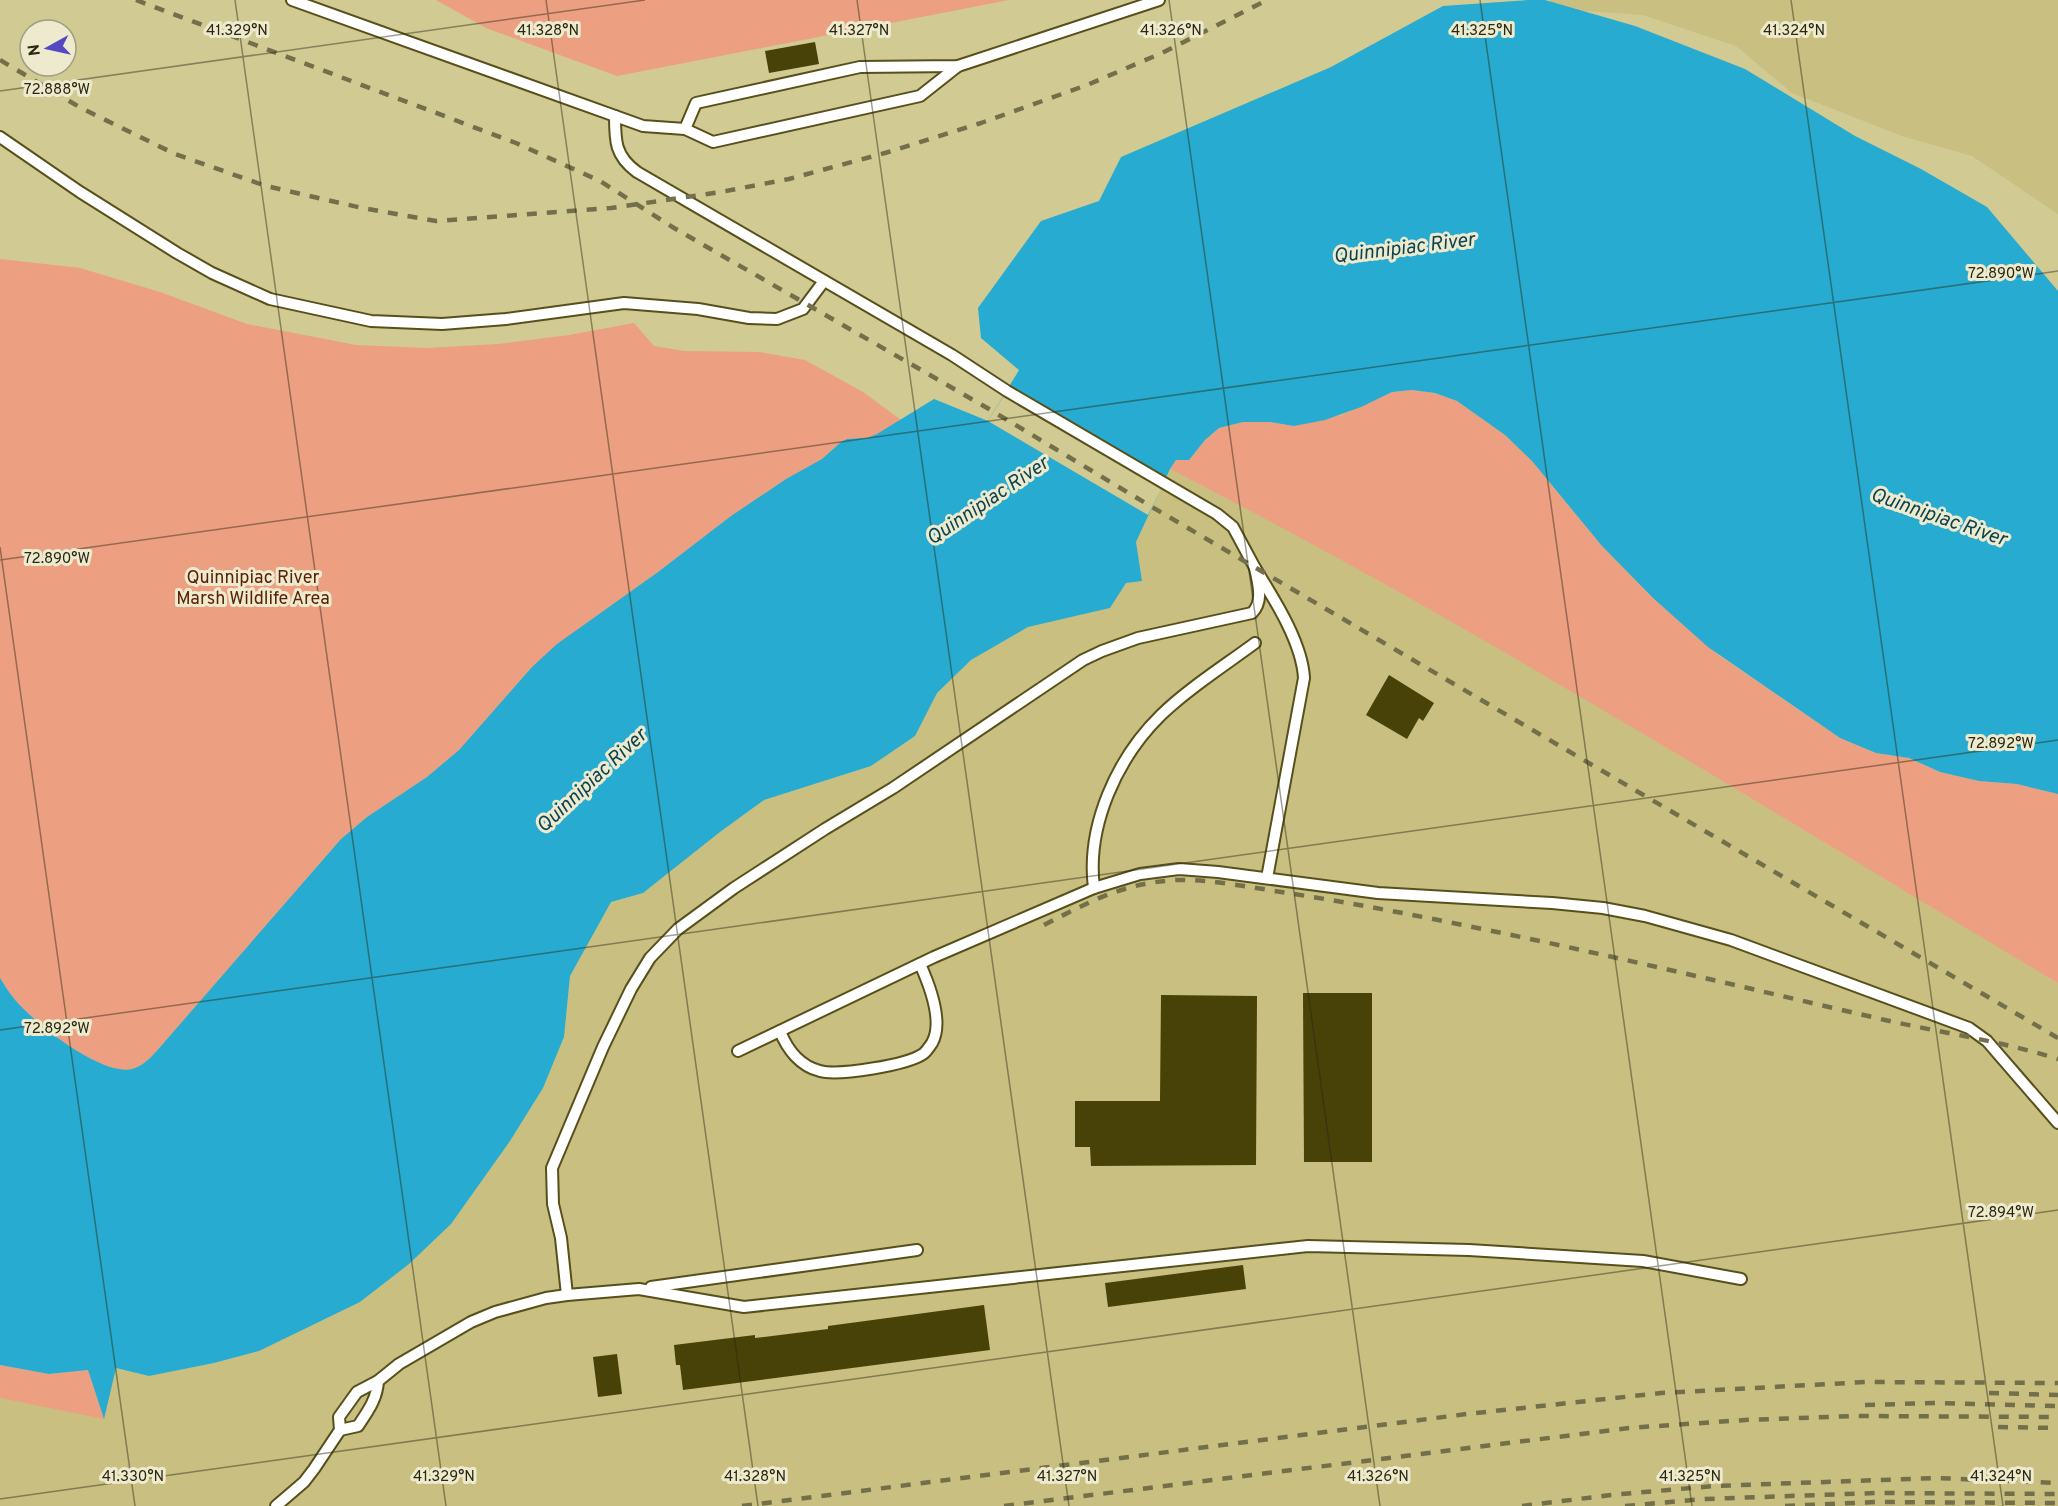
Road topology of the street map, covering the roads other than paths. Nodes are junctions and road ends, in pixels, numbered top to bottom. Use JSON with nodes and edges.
{"nodes":[{"id":1,"x":292,"y":0,"type":"edge"},
{"id":2,"x":1159,"y":0,"type":"edge"},
{"id":3,"x":958,"y":66,"type":"junction"},
{"id":4,"x":615,"y":116,"type":"junction"},
{"id":5,"x":685,"y":129,"type":"junction"},
{"id":6,"x":0,"y":137,"type":"edge"},
{"id":7,"x":824,"y":281,"type":"junction"},
{"id":8,"x":1255,"y":567,"type":"junction"},
{"id":9,"x":1255,"y":643,"type":"dead end"},
{"id":10,"x":1268,"y":878,"type":"junction"},
{"id":11,"x":1094,"y":888,"type":"junction"},
{"id":12,"x":920,"y":964,"type":"junction"},
{"id":13,"x":780,"y":1031,"type":"junction"},
{"id":14,"x":738,"y":1051,"type":"dead end"},
{"id":15,"x":2058,"y":1123,"type":"edge"},
{"id":16,"x":916,"y":1250,"type":"dead end"},
{"id":17,"x":1741,"y":1279,"type":"dead end"},
{"id":18,"x":639,"y":1289,"type":"junction"},
{"id":19,"x":567,"y":1295,"type":"junction"},
{"id":20,"x":378,"y":1382,"type":"junction"},
{"id":21,"x":340,"y":1430,"type":"junction"},
{"id":22,"x":276,"y":1506,"type":"edge"}],
"edges":[{"from":1,"to":4,"type":"lane"},
{"from":2,"to":3,"type":"lane"},
{"from":3,"to":5,"type":"lane"},
{"from":3,"to":5,"type":"lane"},
{"from":4,"to":5,"type":"lane"},
{"from":4,"to":7,"type":"lane"},
{"from":6,"to":7,"type":"lane"},
{"from":7,"to":8,"type":"lane"},
{"from":8,"to":10,"type":"lane"},
{"from":8,"to":19,"type":"lane"},
{"from":9,"to":11,"type":"lane"},
{"from":10,"to":11,"type":"lane"},
{"from":10,"to":15,"type":"lane"},
{"from":11,"to":12,"type":"lane"},
{"from":12,"to":13,"type":"lane"},
{"from":12,"to":13,"type":"lane"},
{"from":13,"to":14,"type":"lane"},
{"from":16,"to":18,"type":"lane"},
{"from":17,"to":18,"type":"lane"},
{"from":18,"to":19,"type":"lane"},
{"from":19,"to":20,"type":"lane"},
{"from":20,"to":21,"type":"lane"},
{"from":20,"to":21,"type":"lane"},
{"from":21,"to":22,"type":"lane"}]}
